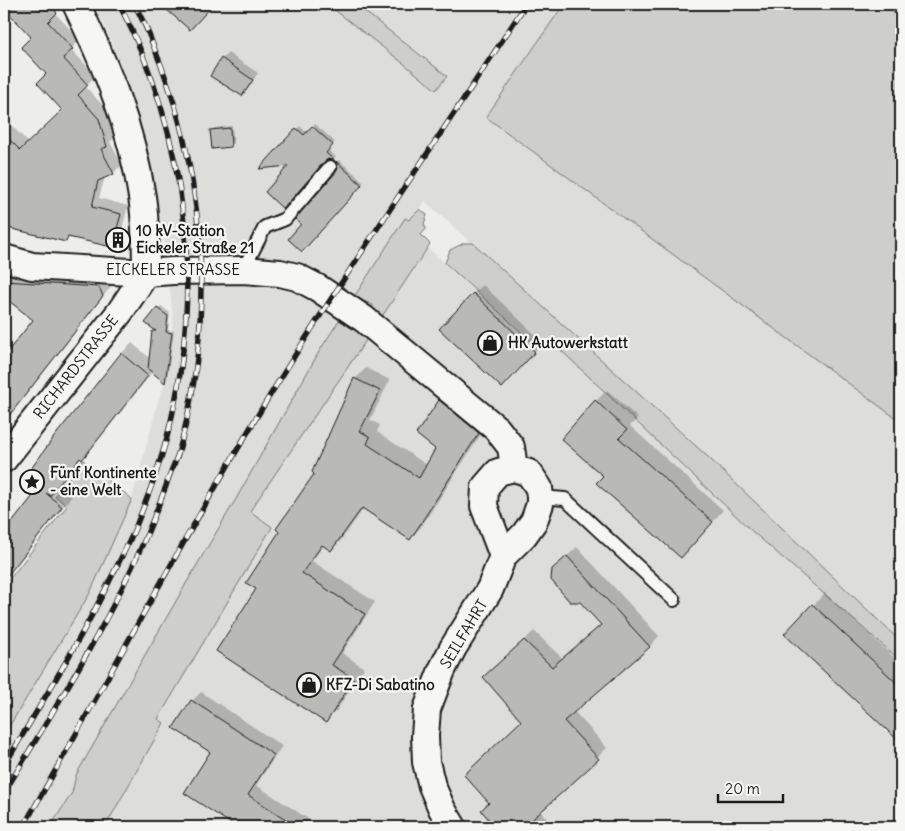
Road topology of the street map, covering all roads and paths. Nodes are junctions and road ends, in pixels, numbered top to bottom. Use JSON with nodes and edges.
{"nodes":[{"id":1,"x":76,"y":4,"type":"edge"},
{"id":2,"x":330,"y":167,"type":"dead end"},
{"id":3,"x":4,"y":258,"type":"edge"},
{"id":4,"x":243,"y":270,"type":"junction"},
{"id":5,"x":146,"y":273,"type":"junction"},
{"id":6,"x":4,"y":459,"type":"edge"},
{"id":7,"x":514,"y":468,"type":"junction"},
{"id":8,"x":540,"y":497,"type":"junction"},
{"id":9,"x":503,"y":556,"type":"junction"},
{"id":10,"x":674,"y":600,"type":"dead end"},
{"id":11,"x":453,"y":827,"type":"edge"}],
"edges":[{"from":1,"to":5,"type":"street"},
{"from":2,"to":4,"type":"lane"},
{"from":3,"to":5,"type":"street","name":"EICKELER STRASSE"},
{"from":4,"to":5,"type":"street","name":"EICKELER STRASSE"},
{"from":4,"to":7,"type":"street","name":"EICKELER STRASSE"},
{"from":5,"to":6,"type":"street","name":"RICHARDSTRASSE"},
{"from":7,"to":8,"type":"street"},
{"from":7,"to":9,"type":"street"},
{"from":8,"to":9,"type":"street","name":"SEILFAHRT"},
{"from":8,"to":10,"type":"lane"},
{"from":9,"to":11,"type":"street","name":"SEILFAHRT"}]}
